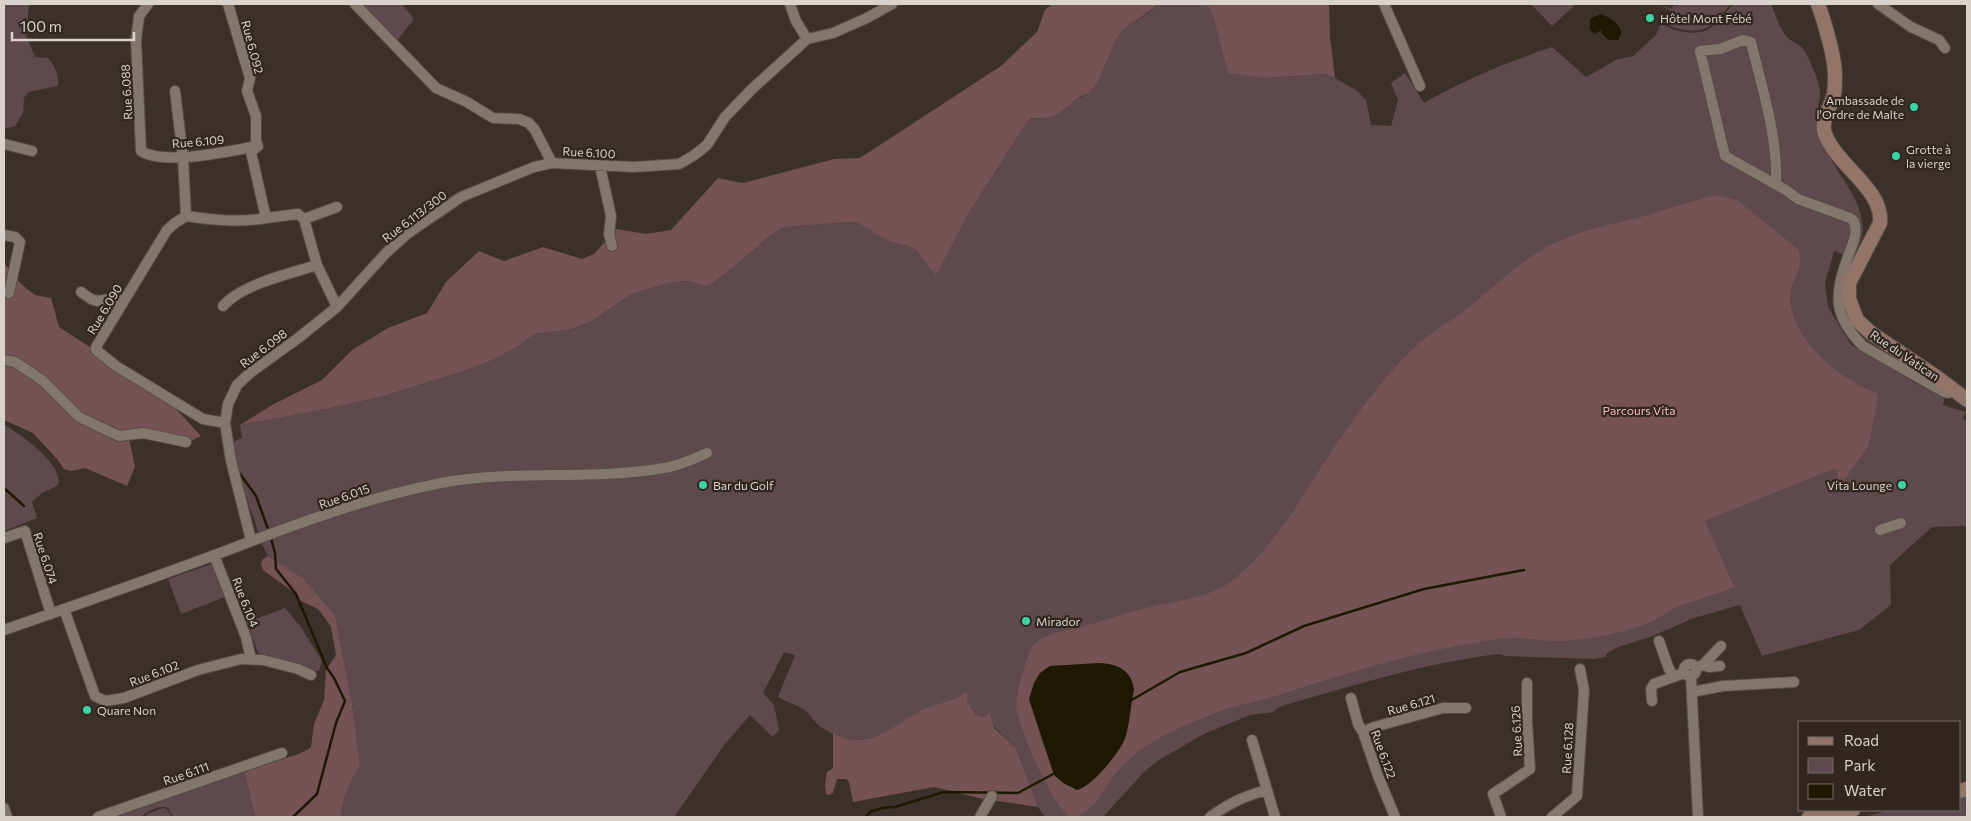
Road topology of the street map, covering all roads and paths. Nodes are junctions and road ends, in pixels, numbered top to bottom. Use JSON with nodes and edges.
{"nodes":[{"id":1,"x":148,"y":4,"type":"edge"},
{"id":2,"x":228,"y":4,"type":"edge"},
{"id":3,"x":355,"y":4,"type":"edge"},
{"id":4,"x":790,"y":4,"type":"edge"},
{"id":5,"x":892,"y":4,"type":"edge"},
{"id":6,"x":1384,"y":4,"type":"edge"},
{"id":7,"x":1818,"y":4,"type":"edge"},
{"id":8,"x":1878,"y":4,"type":"edge"},
{"id":9,"x":807,"y":39,"type":"junction"},
{"id":10,"x":1945,"y":48,"type":"dead end"},
{"id":11,"x":1420,"y":86,"type":"dead end"},
{"id":12,"x":175,"y":91,"type":"dead end"},
{"id":13,"x":4,"y":144,"type":"edge"},
{"id":14,"x":258,"y":146,"type":"junction"},
{"id":15,"x":32,"y":150,"type":"dead end"},
{"id":16,"x":141,"y":151,"type":"joint"},
{"id":17,"x":183,"y":158,"type":"junction"},
{"id":18,"x":552,"y":162,"type":"junction"},
{"id":19,"x":600,"y":166,"type":"junction"},
{"id":20,"x":1776,"y":184,"type":"junction"},
{"id":21,"x":337,"y":207,"type":"dead end"},
{"id":22,"x":186,"y":216,"type":"junction"},
{"id":23,"x":266,"y":218,"type":"junction"},
{"id":24,"x":304,"y":219,"type":"junction"},
{"id":25,"x":4,"y":235,"type":"edge"},
{"id":26,"x":612,"y":246,"type":"dead end"},
{"id":27,"x":317,"y":265,"type":"junction"},
{"id":28,"x":82,"y":292,"type":"dead end"},
{"id":29,"x":9,"y":293,"type":"dead end"},
{"id":30,"x":124,"y":301,"type":"junction"},
{"id":31,"x":223,"y":306,"type":"dead end"},
{"id":32,"x":337,"y":307,"type":"junction"},
{"id":33,"x":4,"y":360,"type":"edge"},
{"id":34,"x":1956,"y":391,"type":"junction"},
{"id":35,"x":1967,"y":400,"type":"edge"},
{"id":36,"x":225,"y":423,"type":"junction"},
{"id":37,"x":186,"y":442,"type":"dead end"},
{"id":38,"x":707,"y":453,"type":"dead end"},
{"id":39,"x":1901,"y":523,"type":"dead end"},
{"id":40,"x":1880,"y":530,"type":"dead end"},
{"id":41,"x":4,"y":538,"type":"edge"},
{"id":42,"x":251,"y":540,"type":"junction"},
{"id":43,"x":214,"y":555,"type":"junction"},
{"id":44,"x":64,"y":609,"type":"junction"},
{"id":45,"x":51,"y":614,"type":"junction"},
{"id":46,"x":4,"y":630,"type":"edge"},
{"id":47,"x":1659,"y":640,"type":"dead end"},
{"id":48,"x":1721,"y":646,"type":"dead end"},
{"id":49,"x":251,"y":659,"type":"junction"},
{"id":50,"x":1720,"y":666,"type":"dead end"},
{"id":51,"x":1580,"y":669,"type":"dead end"},
{"id":52,"x":1693,"y":671,"type":"junction"},
{"id":53,"x":311,"y":675,"type":"dead end"},
{"id":54,"x":1674,"y":677,"type":"junction"},
{"id":55,"x":1527,"y":682,"type":"dead end"},
{"id":56,"x":1794,"y":682,"type":"dead end"},
{"id":57,"x":1692,"y":692,"type":"junction"},
{"id":58,"x":1351,"y":698,"type":"dead end"},
{"id":59,"x":1652,"y":701,"type":"dead end"},
{"id":60,"x":1466,"y":708,"type":"dead end"},
{"id":61,"x":1363,"y":732,"type":"junction"},
{"id":62,"x":1252,"y":740,"type":"dead end"},
{"id":63,"x":282,"y":753,"type":"dead end"},
{"id":64,"x":1267,"y":790,"type":"junction"},
{"id":65,"x":992,"y":796,"type":"dead end"},
{"id":66,"x":4,"y":808,"type":"edge"},
{"id":67,"x":1848,"y":811,"type":"edge"},
{"id":68,"x":1391,"y":816,"type":"edge"},
{"id":69,"x":1827,"y":816,"type":"edge"},
{"id":70,"x":7,"y":817,"type":"edge"},
{"id":71,"x":98,"y":817,"type":"edge"},
{"id":72,"x":980,"y":817,"type":"edge"},
{"id":73,"x":1210,"y":817,"type":"edge"},
{"id":74,"x":1275,"y":817,"type":"edge"},
{"id":75,"x":1501,"y":817,"type":"edge"},
{"id":76,"x":1552,"y":817,"type":"edge"},
{"id":77,"x":1698,"y":817,"type":"edge"},
{"id":78,"x":1809,"y":817,"type":"edge"}],
"edges":[{"from":1,"to":16,"type":"street","name":"Rue 6.088"},
{"from":2,"to":14,"type":"street","name":"Rue 6.092"},
{"from":3,"to":18,"type":"street","name":"Rue 6.100"},
{"from":4,"to":9,"type":"street"},
{"from":5,"to":9,"type":"street"},
{"from":6,"to":11,"type":"street"},
{"from":7,"to":34,"type":"street","name":"Rue du Vatican"},
{"from":8,"to":10,"type":"street"},
{"from":9,"to":19,"type":"street","name":"Rue 6.100"},
{"from":12,"to":17,"type":"street"},
{"from":13,"to":15,"type":"street"},
{"from":14,"to":17,"type":"street","name":"Rue 6.109"},
{"from":14,"to":23,"type":"street","name":"Rue 6.092"},
{"from":16,"to":17,"type":"street","name":"Rue 6.109"},
{"from":17,"to":22,"type":"street"},
{"from":18,"to":19,"type":"street","name":"Rue 6.100"},
{"from":18,"to":32,"type":"street","name":"Rue 6.113/300"},
{"from":19,"to":26,"type":"street"},
{"from":20,"to":20,"type":"street"},
{"from":20,"to":34,"type":"street"},
{"from":21,"to":24,"type":"street"},
{"from":22,"to":23,"type":"street"},
{"from":22,"to":30,"type":"street","name":"Rue 6.090"},
{"from":23,"to":24,"type":"street"},
{"from":24,"to":27,"type":"street"},
{"from":25,"to":29,"type":"street"},
{"from":27,"to":31,"type":"street"},
{"from":27,"to":32,"type":"street"},
{"from":28,"to":30,"type":"street"},
{"from":30,"to":36,"type":"street","name":"Rue 6.090"},
{"from":32,"to":36,"type":"street","name":"Rue 6.098"},
{"from":33,"to":37,"type":"street"},
{"from":34,"to":35,"type":"street","name":"Rue du Vatican"},
{"from":36,"to":42,"type":"street"},
{"from":38,"to":42,"type":"street","name":"Rue 6.015"},
{"from":39,"to":40,"type":"street"},
{"from":41,"to":45,"type":"street","name":"Rue 6.074"},
{"from":42,"to":43,"type":"street","name":"Rue 6.015"},
{"from":43,"to":44,"type":"street","name":"Rue 6.015"},
{"from":43,"to":49,"type":"street","name":"Rue 6.104"},
{"from":44,"to":45,"type":"street","name":"Rue 6.015"},
{"from":44,"to":49,"type":"street","name":"Rue 6.102"},
{"from":45,"to":46,"type":"street","name":"Rue 6.015"},
{"from":47,"to":54,"type":"street"},
{"from":48,"to":52,"type":"street"},
{"from":49,"to":53,"type":"street","name":"Rue 6.102"},
{"from":50,"to":52,"type":"street"},
{"from":51,"to":76,"type":"street","name":"Rue 6.128"},
{"from":52,"to":54,"type":"street"},
{"from":52,"to":57,"type":"street"},
{"from":54,"to":59,"type":"street"},
{"from":55,"to":75,"type":"street","name":"Rue 6.126"},
{"from":56,"to":57,"type":"street"},
{"from":57,"to":77,"type":"street"},
{"from":58,"to":61,"type":"street","name":"Rue 6.122"},
{"from":60,"to":61,"type":"street","name":"Rue 6.121"},
{"from":61,"to":68,"type":"street","name":"Rue 6.122"},
{"from":62,"to":64,"type":"street"},
{"from":63,"to":71,"type":"street","name":"Rue 6.111"},
{"from":64,"to":73,"type":"street"},
{"from":64,"to":74,"type":"street"},
{"from":65,"to":72,"type":"street"},
{"from":66,"to":70,"type":"street"},
{"from":67,"to":69,"type":"street"},
{"from":69,"to":78,"type":"street"}]}
